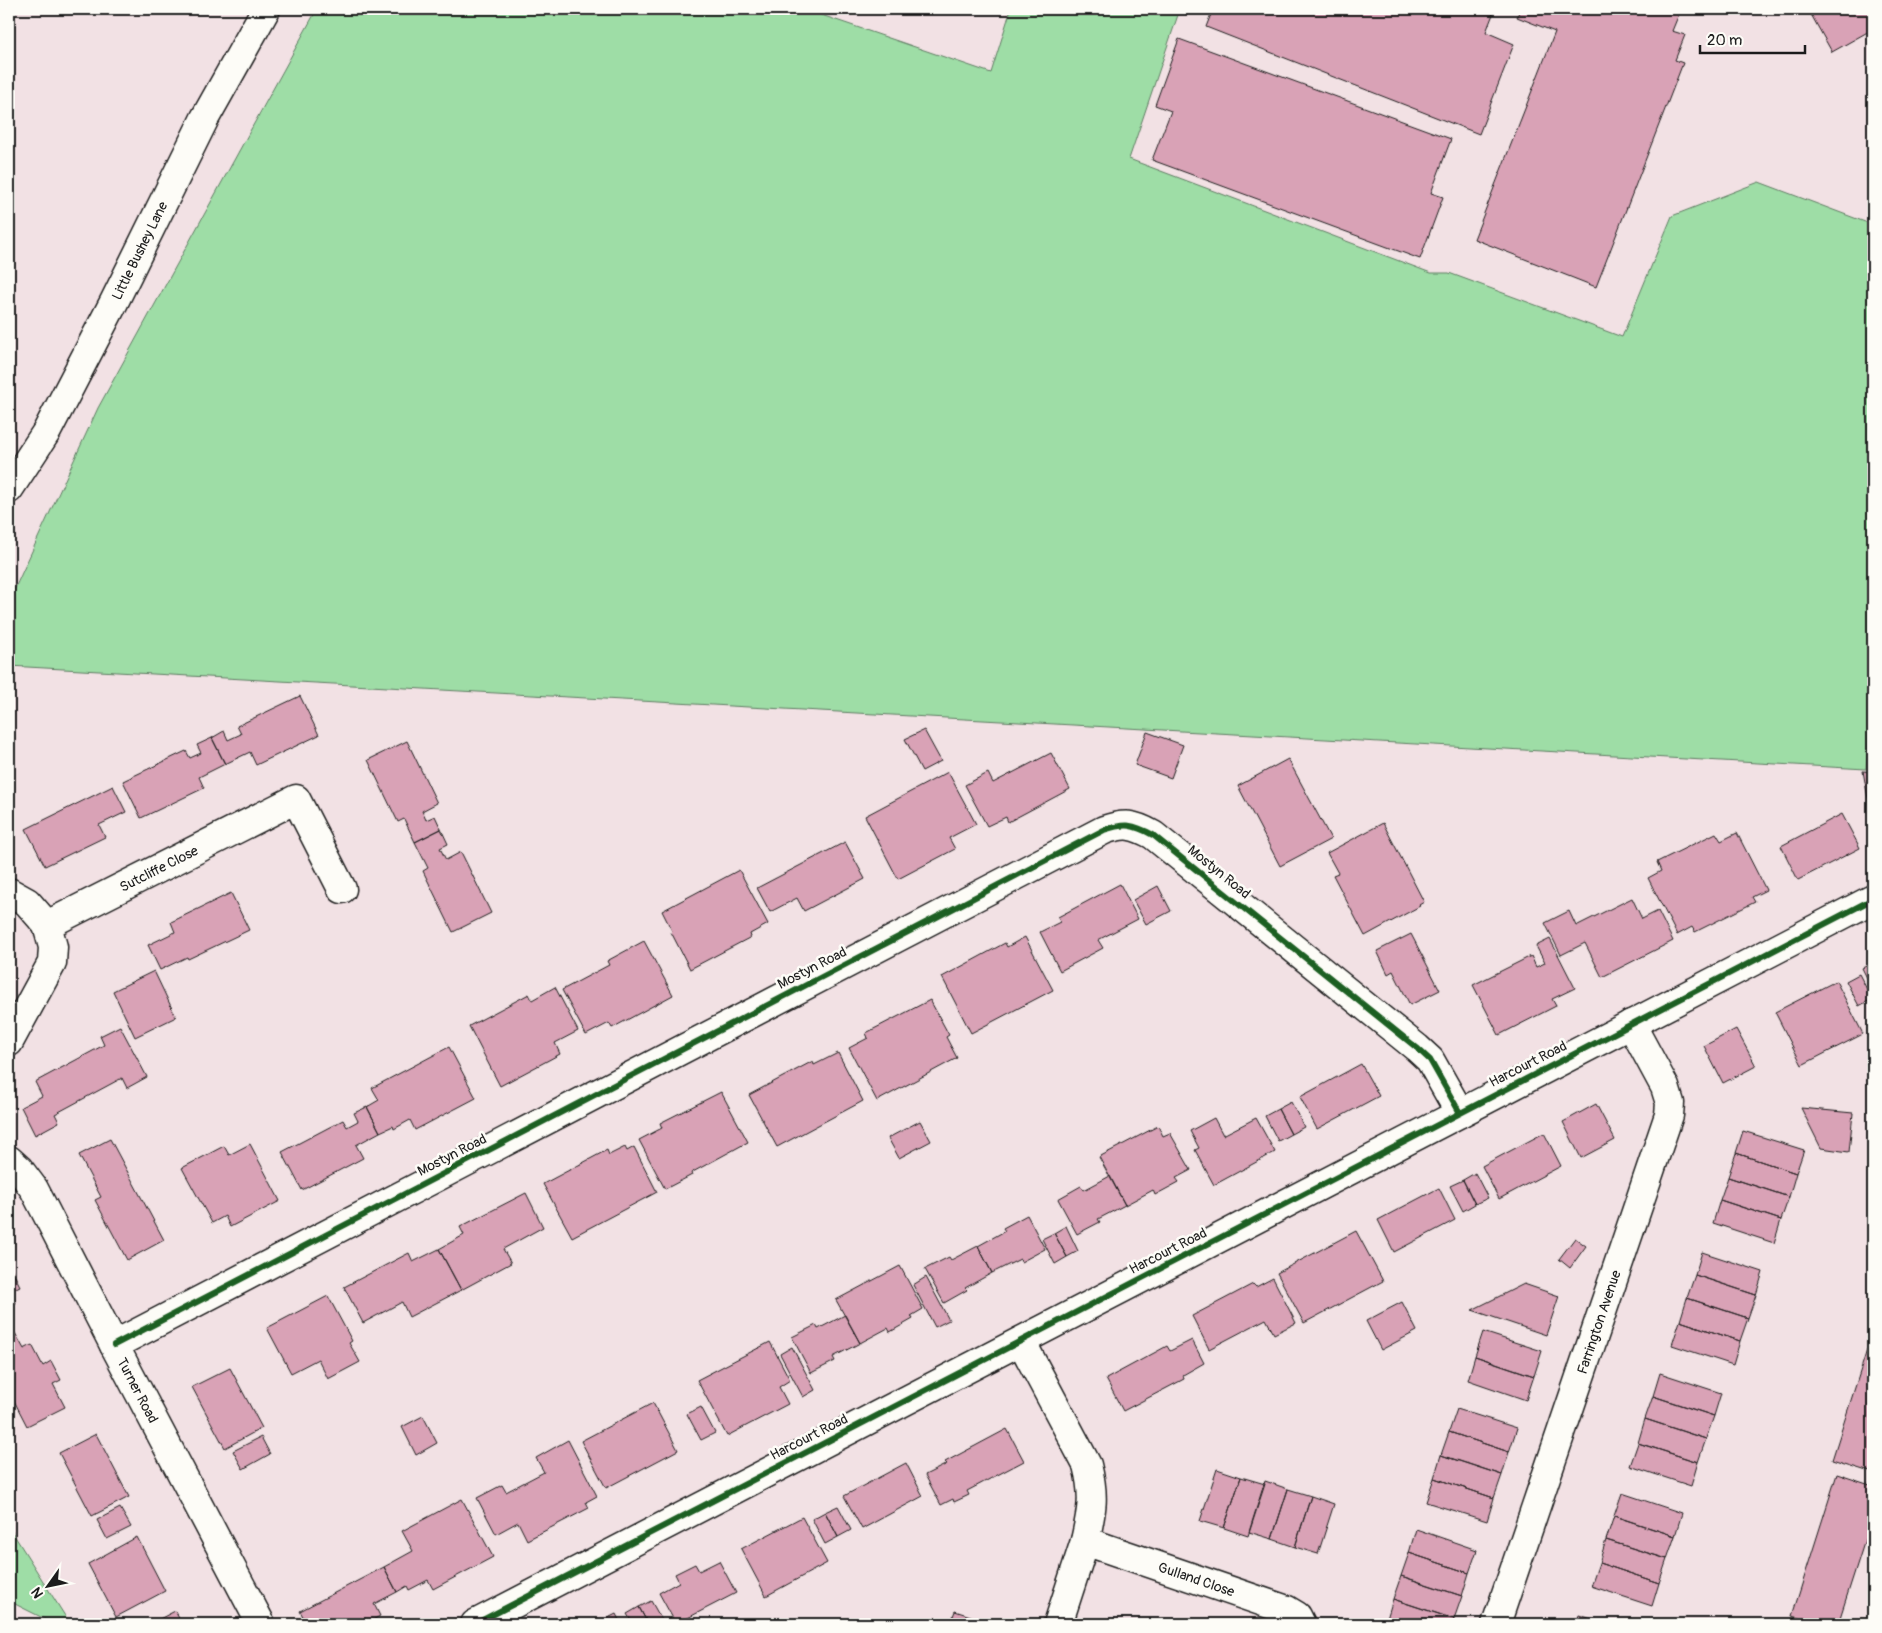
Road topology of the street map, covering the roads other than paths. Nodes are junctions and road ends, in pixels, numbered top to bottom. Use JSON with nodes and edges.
{"nodes":[{"id":1,"x":266,"y":9,"type":"edge"},
{"id":2,"x":9,"y":489,"type":"edge"},
{"id":3,"x":342,"y":889,"type":"dead end"},
{"id":4,"x":9,"y":892,"type":"edge"},
{"id":5,"x":1873,"y":899,"type":"edge"},
{"id":6,"x":47,"y":925,"type":"junction"},
{"id":7,"x":1631,"y":1024,"type":"junction"},
{"id":8,"x":9,"y":1042,"type":"edge"},
{"id":9,"x":1460,"y":1113,"type":"junction"},
{"id":10,"x":9,"y":1160,"type":"edge"},
{"id":11,"x":1021,"y":1341,"type":"junction"},
{"id":12,"x":114,"y":1345,"type":"junction"},
{"id":13,"x":1085,"y":1540,"type":"junction"},
{"id":14,"x":261,"y":1624,"type":"edge"},
{"id":15,"x":474,"y":1624,"type":"edge"},
{"id":16,"x":1058,"y":1624,"type":"edge"},
{"id":17,"x":1301,"y":1624,"type":"edge"},
{"id":18,"x":1496,"y":1624,"type":"edge"}],
"edges":[{"from":1,"to":2,"type":"street","name":"Little Bushey Lane"},
{"from":3,"to":6,"type":"street","name":"Sutcliffe Close"},
{"from":4,"to":6,"type":"street"},
{"from":5,"to":7,"type":"street","name":"Harcourt Road"},
{"from":6,"to":8,"type":"street"},
{"from":7,"to":9,"type":"street","name":"Harcourt Road"},
{"from":7,"to":18,"type":"street","name":"Farrington Avenue"},
{"from":9,"to":11,"type":"street","name":"Harcourt Road"},
{"from":9,"to":12,"type":"street","name":"Mostyn Road"},
{"from":10,"to":12,"type":"street","name":"Turner Road"},
{"from":11,"to":13,"type":"street"},
{"from":11,"to":15,"type":"street","name":"Harcourt Road"},
{"from":12,"to":14,"type":"street","name":"Turner Road"},
{"from":13,"to":16,"type":"street"},
{"from":13,"to":17,"type":"street","name":"Gulland Close"}]}
